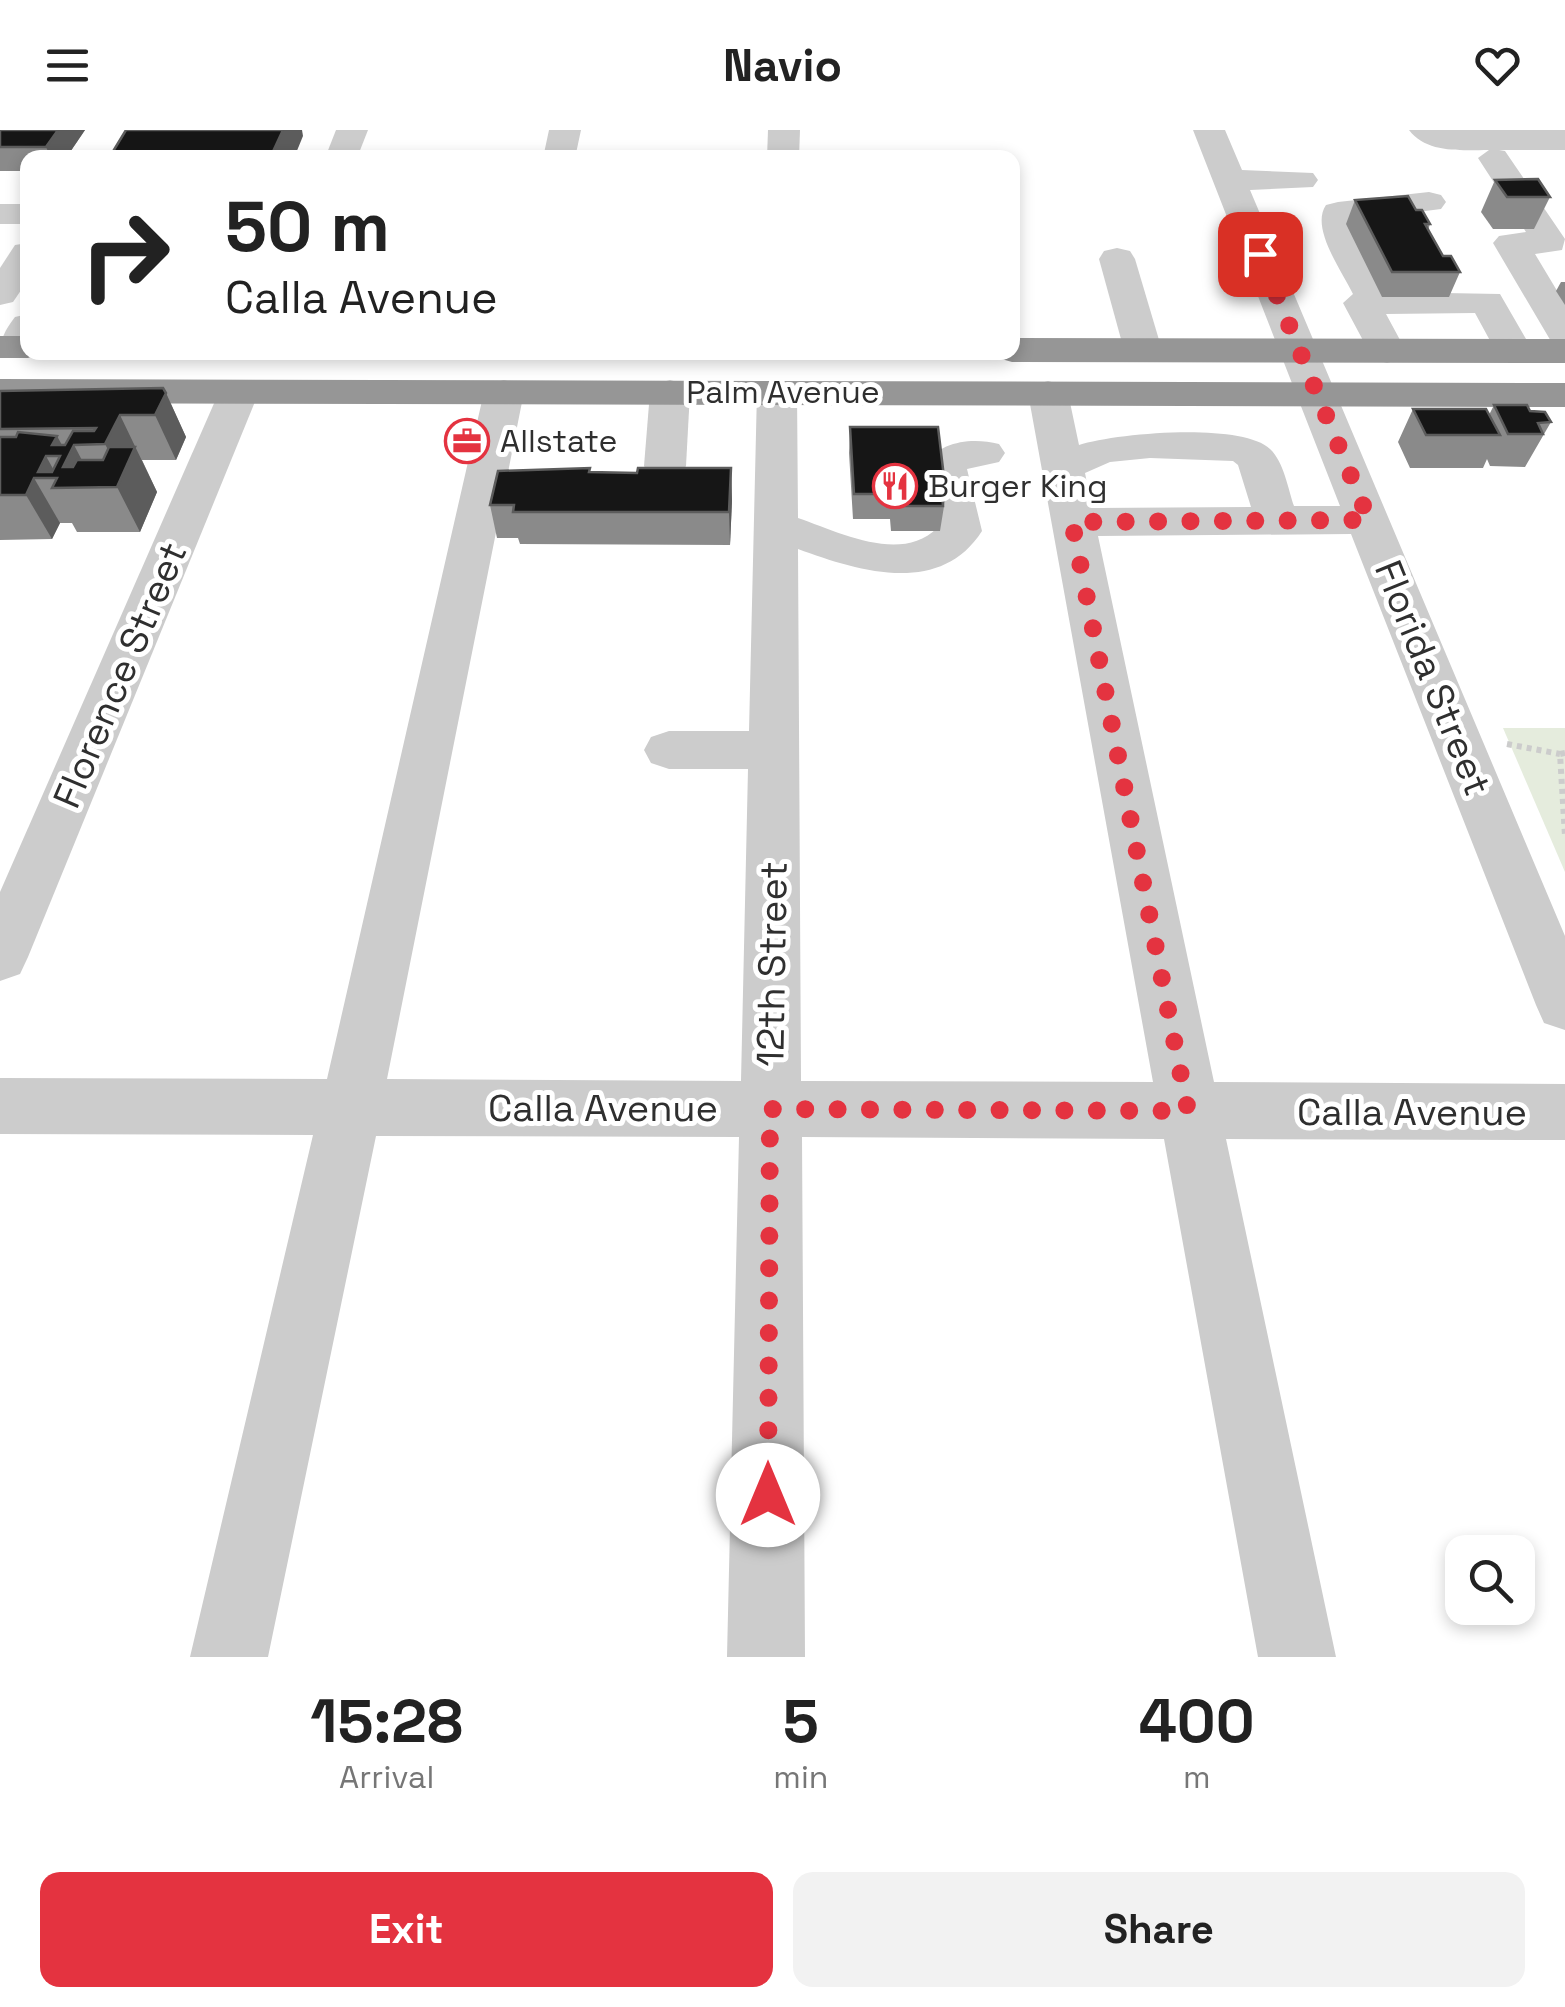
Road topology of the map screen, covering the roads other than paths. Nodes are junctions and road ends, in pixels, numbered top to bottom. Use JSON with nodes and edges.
{"nodes":[{"id":1,"x":1209,"y":130,"type":"edge"},
{"id":2,"x":1425,"y":130,"type":"edge"},
{"id":3,"x":1565,"y":140,"type":"edge"},
{"id":4,"x":1494,"y":158,"type":"dead end"},
{"id":5,"x":1229,"y":180,"type":"junction"},
{"id":6,"x":1301,"y":180,"type":"dead end"},
{"id":7,"x":1428,"y":200,"type":"dead end"},
{"id":8,"x":1117,"y":260,"type":"dead end"},
{"id":9,"x":20,"y":265,"type":"edge"},
{"id":10,"x":0,"y":294,"type":"edge"},
{"id":11,"x":1369,"y":302,"type":"junction"},
{"id":12,"x":1565,"y":335,"type":"edge"},
{"id":13,"x":1020,"y":347,"type":"edge"},
{"id":14,"x":1143,"y":350,"type":"junction"},
{"id":15,"x":1299,"y":350,"type":"junction"},
{"id":16,"x":1387,"y":351,"type":"junction"},
{"id":17,"x":1514,"y":351,"type":"junction"},
{"id":18,"x":1565,"y":351,"type":"edge"},
{"id":19,"x":776,"y":372,"type":"edge"},
{"id":20,"x":0,"y":390,"type":"edge"},
{"id":21,"x":239,"y":392,"type":"junction"},
{"id":22,"x":504,"y":392,"type":"junction"},
{"id":23,"x":670,"y":392,"type":"junction"},
{"id":24,"x":1048,"y":393,"type":"junction"},
{"id":25,"x":1316,"y":395,"type":"junction"},
{"id":26,"x":1565,"y":395,"type":"edge"},
{"id":27,"x":984,"y":453,"type":"dead end"},
{"id":28,"x":665,"y":466,"type":"edge"},
{"id":29,"x":1067,"y":495,"type":"junction"},
{"id":30,"x":1277,"y":520,"type":"junction"},
{"id":31,"x":1369,"y":520,"type":"junction"},
{"id":32,"x":776,"y":526,"type":"junction"},
{"id":33,"x":669,"y":750,"type":"dead end"},
{"id":34,"x":774,"y":750,"type":"junction"},
{"id":35,"x":0,"y":957,"type":"edge"},
{"id":36,"x":1565,"y":1004,"type":"edge"},
{"id":37,"x":0,"y":1106,"type":"edge"},
{"id":38,"x":349,"y":1108,"type":"junction"},
{"id":39,"x":770,"y":1109,"type":"junction"},
{"id":40,"x":1188,"y":1111,"type":"junction"},
{"id":41,"x":1565,"y":1112,"type":"edge"},
{"id":42,"x":229,"y":1657,"type":"edge"},
{"id":43,"x":766,"y":1657,"type":"edge"},
{"id":44,"x":1297,"y":1657,"type":"edge"}],
"edges":[{"from":1,"to":5,"type":"street","name":"Florida Street"},
{"from":2,"to":3,"type":"street"},
{"from":4,"to":12,"type":"street"},
{"from":5,"to":6,"type":"street"},
{"from":5,"to":15,"type":"street","name":"Florida Street"},
{"from":7,"to":11,"type":"street"},
{"from":8,"to":14,"type":"street"},
{"from":9,"to":10,"type":"street"},
{"from":11,"to":16,"type":"street"},
{"from":11,"to":17,"type":"street"},
{"from":13,"to":14,"type":"highway"},
{"from":14,"to":15,"type":"highway"},
{"from":15,"to":16,"type":"highway"},
{"from":15,"to":25,"type":"street","name":"Florida Street"},
{"from":16,"to":17,"type":"highway"},
{"from":17,"to":18,"type":"highway"},
{"from":19,"to":22,"type":"highway"},
{"from":19,"to":23,"type":"highway","name":"Palm Avenue"},
{"from":19,"to":24,"type":"highway","name":"Palm Avenue"},
{"from":19,"to":32,"type":"street","name":"12th Street"},
{"from":20,"to":21,"type":"highway","name":"Palm Avenue"},
{"from":21,"to":22,"type":"highway","name":"Palm Avenue"},
{"from":21,"to":35,"type":"street","name":"Florence Street"},
{"from":22,"to":23,"type":"highway","name":"Palm Avenue"},
{"from":22,"to":38,"type":"street"},
{"from":23,"to":28,"type":"street"},
{"from":24,"to":25,"type":"highway","name":"Palm Avenue"},
{"from":24,"to":29,"type":"street"},
{"from":25,"to":26,"type":"highway","name":"Palm Avenue"},
{"from":25,"to":31,"type":"street","name":"Florida Street"},
{"from":27,"to":32,"type":"street"},
{"from":29,"to":30,"type":"street"},
{"from":29,"to":30,"type":"street"},
{"from":29,"to":40,"type":"street"},
{"from":30,"to":31,"type":"street"},
{"from":31,"to":36,"type":"street","name":"Florida Street"},
{"from":32,"to":34,"type":"street","name":"12th Street"},
{"from":33,"to":34,"type":"street"},
{"from":34,"to":39,"type":"street","name":"12th Street"},
{"from":37,"to":38,"type":"street","name":"Calla Avenue"},
{"from":38,"to":39,"type":"street","name":"Calla Avenue"},
{"from":38,"to":42,"type":"street"},
{"from":39,"to":40,"type":"street","name":"Calla Avenue"},
{"from":39,"to":43,"type":"street","name":"12th Street"},
{"from":40,"to":41,"type":"street","name":"Calla Avenue"},
{"from":40,"to":44,"type":"street"}]}
